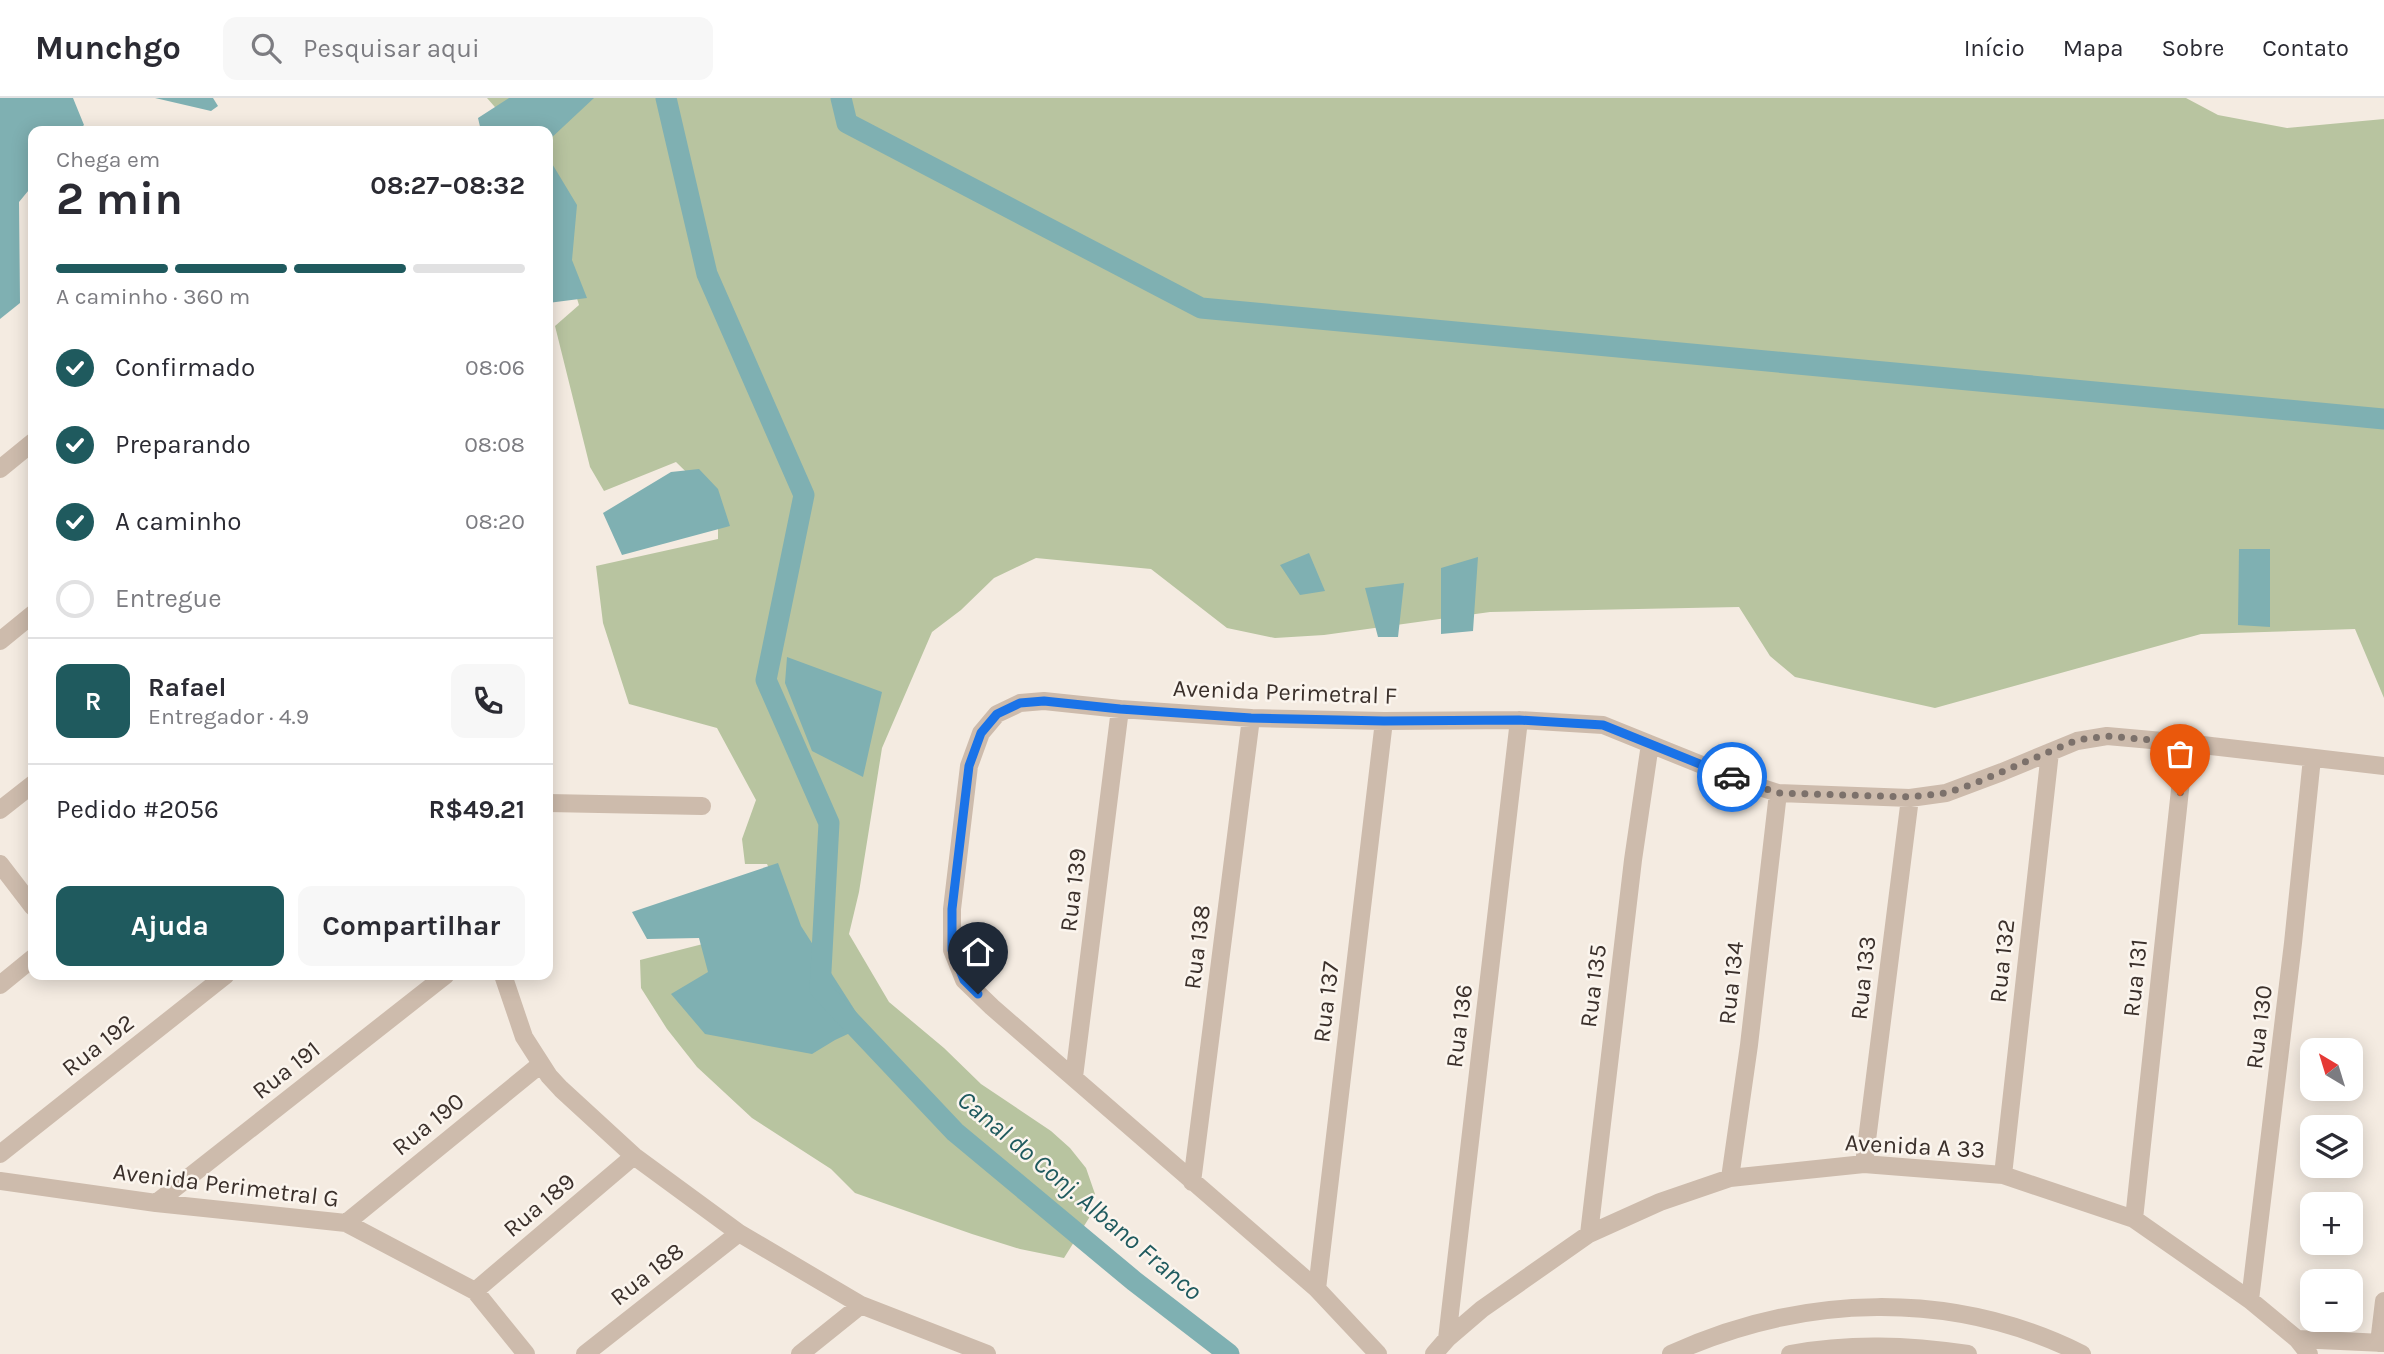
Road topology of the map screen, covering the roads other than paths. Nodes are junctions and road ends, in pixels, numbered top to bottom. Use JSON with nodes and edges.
{"nodes":[{"id":1,"x":28,"y":446,"type":"edge"},
{"id":2,"x":0,"y":469,"type":"edge"},
{"id":3,"x":28,"y":618,"type":"edge"},
{"id":4,"x":0,"y":640,"type":"edge"},
{"id":5,"x":1120,"y":709,"type":"junction"},
{"id":6,"x":1251,"y":718,"type":"junction"},
{"id":7,"x":1519,"y":720,"type":"junction"},
{"id":8,"x":1384,"y":721,"type":"junction"},
{"id":9,"x":2185,"y":743,"type":"junction"},
{"id":10,"x":1650,"y":744,"type":"junction"},
{"id":11,"x":2050,"y":752,"type":"junction"},
{"id":12,"x":2312,"y":758,"type":"junction"},
{"id":13,"x":2384,"y":766,"type":"edge"},
{"id":14,"x":28,"y":788,"type":"edge"},
{"id":15,"x":1778,"y":793,"type":"junction"},
{"id":16,"x":1910,"y":797,"type":"junction"},
{"id":17,"x":553,"y":803,"type":"edge"},
{"id":18,"x":702,"y":806,"type":"dead end"},
{"id":19,"x":0,"y":810,"type":"edge"},
{"id":20,"x":0,"y":864,"type":"edge"},
{"id":21,"x":28,"y":900,"type":"edge"},
{"id":22,"x":28,"y":962,"type":"edge"},
{"id":23,"x":220,"y":980,"type":"edge"},
{"id":24,"x":440,"y":980,"type":"edge"},
{"id":25,"x":505,"y":980,"type":"edge"},
{"id":26,"x":0,"y":985,"type":"edge"},
{"id":27,"x":541,"y":1064,"type":"junction"},
{"id":28,"x":1074,"y":1077,"type":"junction"},
{"id":29,"x":0,"y":1154,"type":"edge"},
{"id":30,"x":634,"y":1156,"type":"junction"},
{"id":31,"x":1864,"y":1164,"type":"junction"},
{"id":32,"x":2003,"y":1175,"type":"junction"},
{"id":33,"x":1730,"y":1178,"type":"junction"},
{"id":34,"x":0,"y":1181,"type":"edge"},
{"id":35,"x":1192,"y":1182,"type":"junction"},
{"id":36,"x":156,"y":1203,"type":"junction"},
{"id":37,"x":2134,"y":1219,"type":"junction"},
{"id":38,"x":346,"y":1223,"type":"junction"},
{"id":39,"x":739,"y":1233,"type":"junction"},
{"id":40,"x":1589,"y":1234,"type":"junction"},
{"id":41,"x":1317,"y":1289,"type":"junction"},
{"id":42,"x":475,"y":1291,"type":"junction"},
{"id":43,"x":2250,"y":1300,"type":"junction"},
{"id":44,"x":2384,"y":1301,"type":"edge"},
{"id":45,"x":861,"y":1305,"type":"junction"},
{"id":46,"x":1447,"y":1339,"type":"junction"},
{"id":47,"x":2297,"y":1339,"type":"junction"},
{"id":48,"x":2381,"y":1343,"type":"edge"},
{"id":49,"x":526,"y":1354,"type":"edge"},
{"id":50,"x":585,"y":1354,"type":"edge"},
{"id":51,"x":800,"y":1354,"type":"edge"},
{"id":52,"x":987,"y":1354,"type":"edge"},
{"id":53,"x":1378,"y":1354,"type":"edge"},
{"id":54,"x":1434,"y":1354,"type":"edge"},
{"id":55,"x":1671,"y":1354,"type":"edge"},
{"id":56,"x":1790,"y":1354,"type":"edge"},
{"id":57,"x":1968,"y":1354,"type":"edge"},
{"id":58,"x":2082,"y":1354,"type":"edge"},
{"id":59,"x":2309,"y":1354,"type":"edge"}],
"edges":[{"from":1,"to":2,"type":"street"},
{"from":3,"to":4,"type":"street"},
{"from":5,"to":6,"type":"street","name":"Avenida Perimetral F"},
{"from":5,"to":28,"type":"street","name":"Rua 139"},
{"from":5,"to":28,"type":"street","name":"Avenida Perimetral F"},
{"from":6,"to":8,"type":"street","name":"Avenida Perimetral F"},
{"from":6,"to":35,"type":"street","name":"Rua 138"},
{"from":7,"to":8,"type":"street","name":"Avenida Perimetral F"},
{"from":7,"to":10,"type":"street","name":"Avenida Perimetral F"},
{"from":7,"to":46,"type":"street","name":"Rua 136"},
{"from":8,"to":41,"type":"street","name":"Rua 137"},
{"from":9,"to":11,"type":"street","name":"Avenida Perimetral F"},
{"from":9,"to":12,"type":"street","name":"Avenida Perimetral F"},
{"from":9,"to":37,"type":"street","name":"Rua 131"},
{"from":10,"to":15,"type":"street","name":"Avenida Perimetral F"},
{"from":10,"to":40,"type":"street","name":"Rua 135"},
{"from":11,"to":16,"type":"street","name":"Avenida Perimetral F"},
{"from":11,"to":32,"type":"street","name":"Rua 132"},
{"from":12,"to":13,"type":"street","name":"Avenida Perimetral F"},
{"from":12,"to":43,"type":"street","name":"Rua 130"},
{"from":14,"to":19,"type":"street"},
{"from":15,"to":16,"type":"street","name":"Avenida Perimetral F"},
{"from":15,"to":33,"type":"street","name":"Rua 134"},
{"from":16,"to":31,"type":"street","name":"Rua 133"},
{"from":17,"to":18,"type":"street"},
{"from":20,"to":21,"type":"street"},
{"from":22,"to":26,"type":"street"},
{"from":23,"to":29,"type":"street","name":"Rua 192"},
{"from":24,"to":36,"type":"street","name":"Rua 191"},
{"from":25,"to":27,"type":"street"},
{"from":27,"to":30,"type":"street"},
{"from":27,"to":38,"type":"street","name":"Rua 190"},
{"from":28,"to":35,"type":"street","name":"Avenida Perimetral F"},
{"from":30,"to":39,"type":"street"},
{"from":30,"to":42,"type":"street","name":"Rua 189"},
{"from":31,"to":32,"type":"street","name":"Avenida A 33"},
{"from":31,"to":33,"type":"street","name":"Avenida A 33"},
{"from":32,"to":37,"type":"street","name":"Avenida A 33"},
{"from":33,"to":40,"type":"street","name":"Avenida A 33"},
{"from":34,"to":36,"type":"street","name":"Avenida Perimetral G"},
{"from":35,"to":41,"type":"street","name":"Avenida Perimetral F"},
{"from":36,"to":38,"type":"street","name":"Avenida Perimetral G"},
{"from":37,"to":43,"type":"street","name":"Avenida A 33"},
{"from":38,"to":42,"type":"street","name":"Avenida Perimetral G"},
{"from":39,"to":45,"type":"street"},
{"from":39,"to":50,"type":"street","name":"Rua 188"},
{"from":40,"to":46,"type":"street","name":"Avenida A 33"},
{"from":41,"to":53,"type":"street","name":"Avenida Perimetral F"},
{"from":42,"to":49,"type":"street","name":"Avenida Perimetral G"},
{"from":43,"to":47,"type":"street","name":"Avenida A 33"},
{"from":44,"to":48,"type":"street"},
{"from":45,"to":51,"type":"street"},
{"from":45,"to":52,"type":"street"},
{"from":46,"to":54,"type":"street","name":"Avenida A 33"},
{"from":47,"to":48,"type":"street"},
{"from":47,"to":59,"type":"street","name":"Avenida A 33"},
{"from":55,"to":58,"type":"street"},
{"from":56,"to":57,"type":"street"}]}
